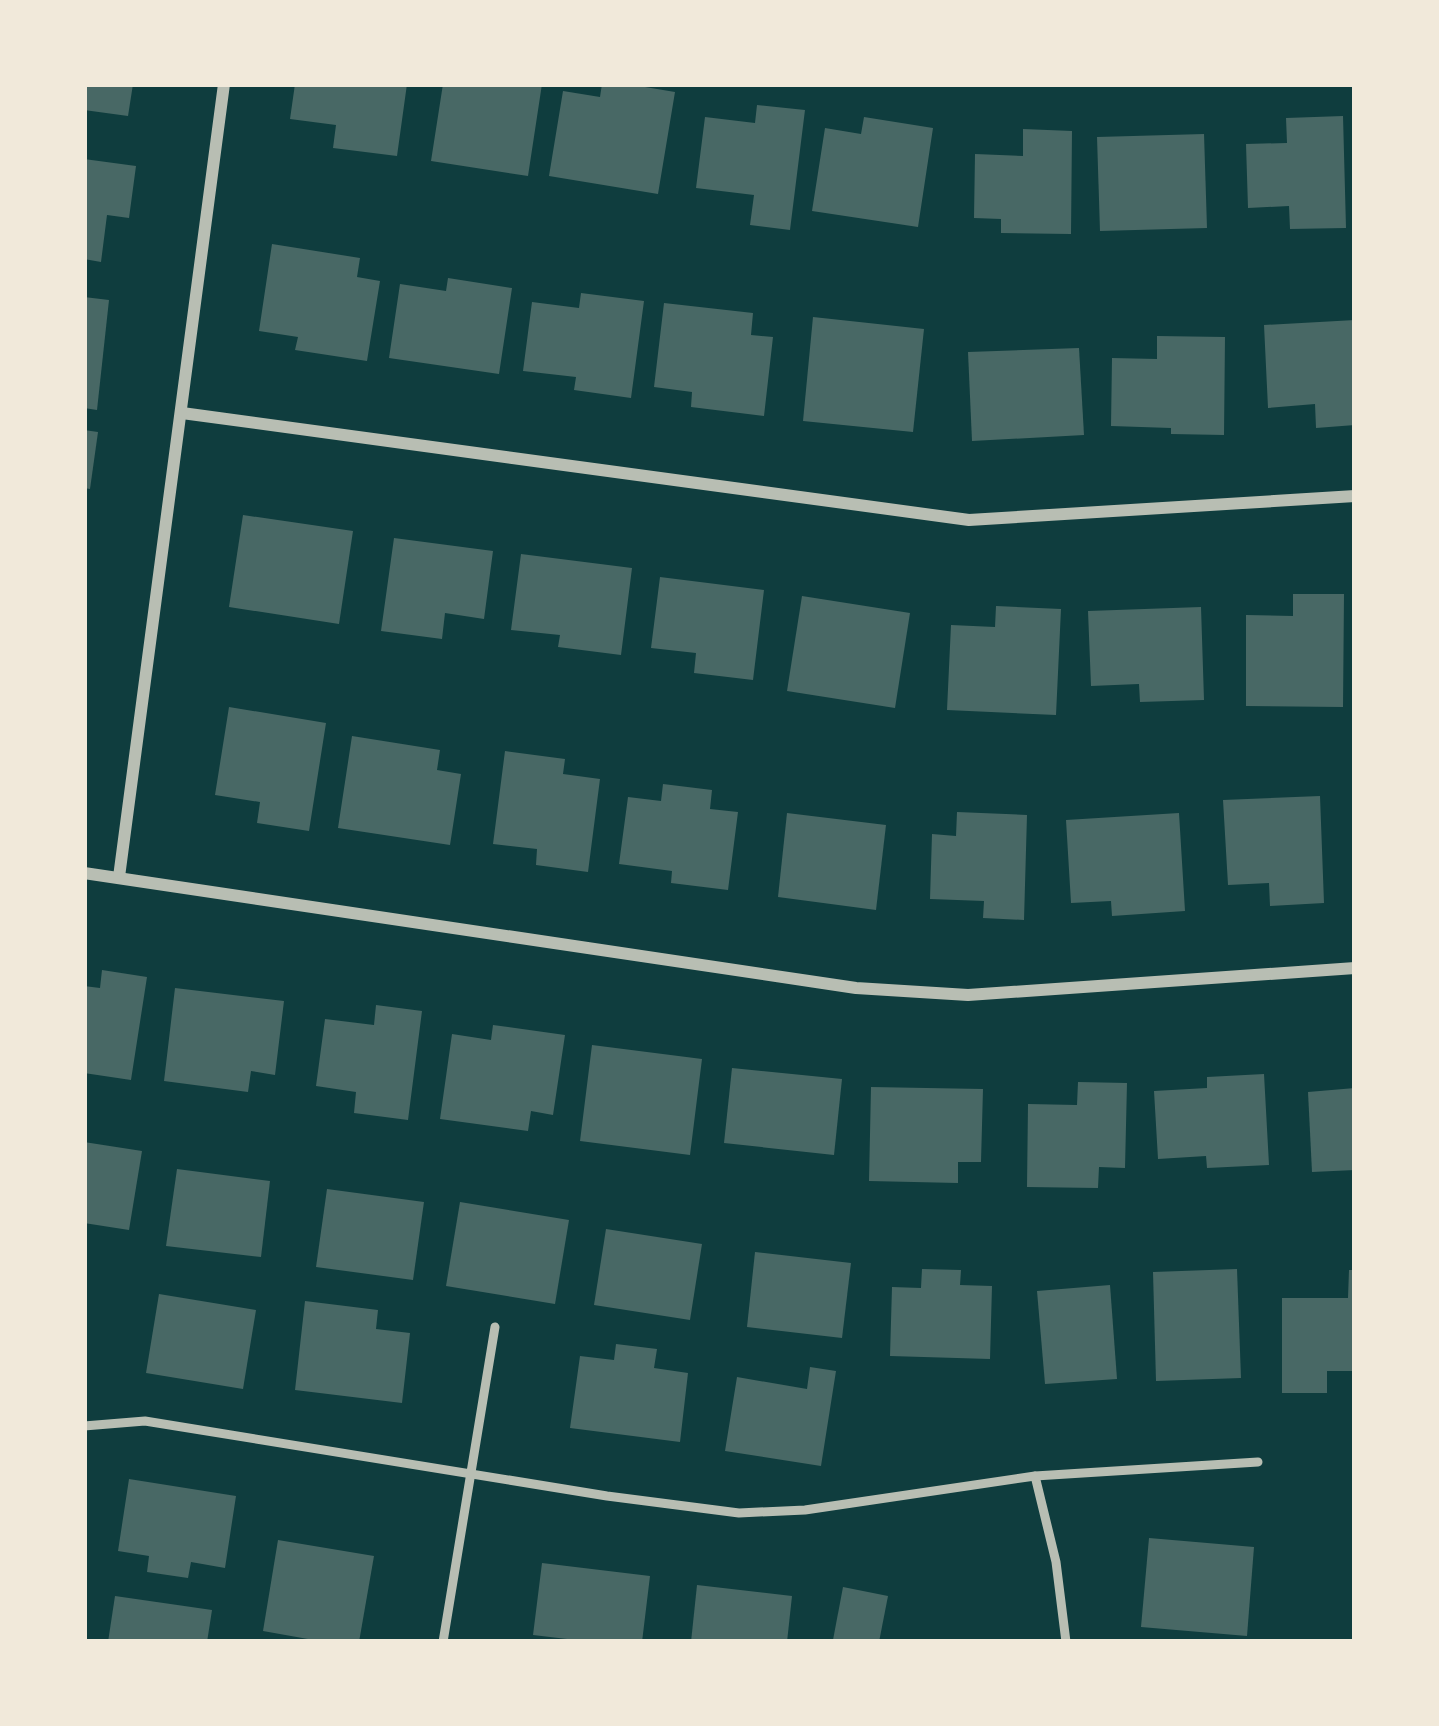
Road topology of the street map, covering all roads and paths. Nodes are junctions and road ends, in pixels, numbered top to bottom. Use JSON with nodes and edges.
{"nodes":[{"id":1,"x":224,"y":84,"type":"edge"},
{"id":2,"x":182,"y":413,"type":"junction"},
{"id":3,"x":1355,"y":496,"type":"edge"},
{"id":4,"x":84,"y":873,"type":"edge"},
{"id":5,"x":119,"y":877,"type":"junction"},
{"id":6,"x":1355,"y":968,"type":"edge"},
{"id":7,"x":495,"y":1327,"type":"dead end"},
{"id":8,"x":84,"y":1426,"type":"edge"},
{"id":9,"x":1258,"y":1462,"type":"dead end"},
{"id":10,"x":471,"y":1474,"type":"junction"},
{"id":11,"x":1035,"y":1476,"type":"junction"},
{"id":12,"x":443,"y":1642,"type":"edge"},
{"id":13,"x":1066,"y":1642,"type":"edge"}],
"edges":[{"from":1,"to":2,"type":"street"},
{"from":2,"to":3,"type":"street"},
{"from":2,"to":5,"type":"street"},
{"from":4,"to":5,"type":"street"},
{"from":5,"to":6,"type":"street"},
{"from":7,"to":10,"type":"lane"},
{"from":8,"to":10,"type":"lane"},
{"from":9,"to":11,"type":"lane"},
{"from":10,"to":11,"type":"lane"},
{"from":10,"to":12,"type":"lane"},
{"from":11,"to":13,"type":"lane"}]}
